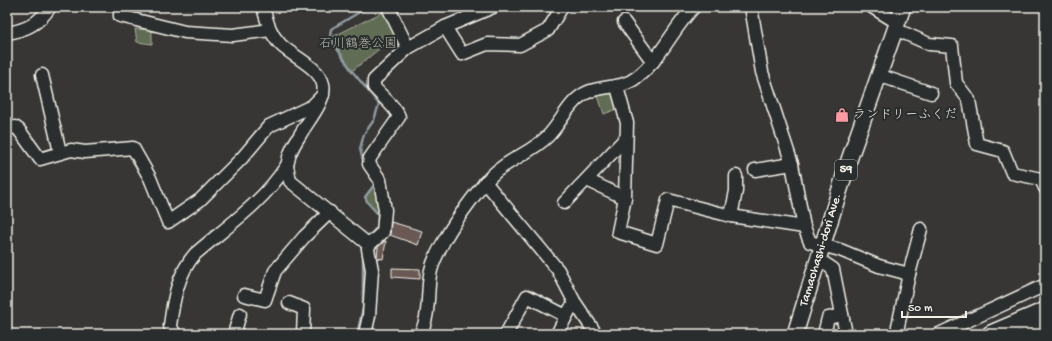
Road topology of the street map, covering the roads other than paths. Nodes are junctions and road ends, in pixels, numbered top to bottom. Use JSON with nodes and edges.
{"nodes":[{"id":1,"x":50,"y":7,"type":"edge"},
{"id":2,"x":120,"y":7,"type":"edge"},
{"id":3,"x":263,"y":7,"type":"edge"},
{"id":4,"x":390,"y":7,"type":"edge"},
{"id":5,"x":493,"y":7,"type":"edge"},
{"id":6,"x":562,"y":7,"type":"edge"},
{"id":7,"x":694,"y":7,"type":"edge"},
{"id":8,"x":751,"y":7,"type":"edge"},
{"id":9,"x":872,"y":7,"type":"edge"},
{"id":10,"x":903,"y":7,"type":"edge"},
{"id":11,"x":624,"y":22,"type":"dead end"},
{"id":12,"x":897,"y":26,"type":"junction"},
{"id":13,"x":445,"y":27,"type":"junction"},
{"id":14,"x":270,"y":30,"type":"junction"},
{"id":15,"x":7,"y":33,"type":"edge"},
{"id":16,"x":408,"y":48,"type":"junction"},
{"id":17,"x":653,"y":62,"type":"junction"},
{"id":18,"x":42,"y":75,"type":"dead end"},
{"id":19,"x":878,"y":75,"type":"junction"},
{"id":20,"x":617,"y":87,"type":"junction"},
{"id":21,"x":931,"y":93,"type":"dead end"},
{"id":22,"x":323,"y":95,"type":"junction"},
{"id":23,"x":7,"y":128,"type":"edge"},
{"id":24,"x":626,"y":138,"type":"junction"},
{"id":25,"x":60,"y":152,"type":"junction"},
{"id":26,"x":792,"y":164,"type":"junction"},
{"id":27,"x":287,"y":166,"type":"junction"},
{"id":28,"x":754,"y":170,"type":"dead end"},
{"id":29,"x":736,"y":176,"type":"dead end"},
{"id":30,"x":587,"y":180,"type":"junction"},
{"id":31,"x":485,"y":182,"type":"junction"},
{"id":32,"x":1045,"y":188,"type":"edge"},
{"id":33,"x":625,"y":198,"type":"junction"},
{"id":34,"x":564,"y":203,"type":"dead end"},
{"id":35,"x":330,"y":212,"type":"junction"},
{"id":36,"x":731,"y":216,"type":"junction"},
{"id":37,"x":804,"y":227,"type":"junction"},
{"id":38,"x":920,"y":229,"type":"dead end"},
{"id":39,"x":365,"y":242,"type":"junction"},
{"id":40,"x":820,"y":252,"type":"junction"},
{"id":41,"x":909,"y":274,"type":"junction"},
{"id":42,"x":1044,"y":291,"type":"dead end"},
{"id":43,"x":244,"y":295,"type":"dead end"},
{"id":44,"x":574,"y":301,"type":"junction"},
{"id":45,"x":289,"y":303,"type":"dead end"},
{"id":46,"x":1045,"y":311,"type":"edge"},
{"id":47,"x":240,"y":314,"type":"dead end"},
{"id":48,"x":842,"y":315,"type":"junction"},
{"id":49,"x":566,"y":316,"type":"junction"},
{"id":50,"x":1045,"y":326,"type":"edge"},
{"id":51,"x":236,"y":333,"type":"edge"},
{"id":52,"x":175,"y":334,"type":"edge"},
{"id":53,"x":303,"y":334,"type":"edge"},
{"id":54,"x":365,"y":334,"type":"edge"},
{"id":55,"x":420,"y":334,"type":"edge"},
{"id":56,"x":506,"y":334,"type":"edge"},
{"id":57,"x":557,"y":334,"type":"edge"},
{"id":58,"x":596,"y":334,"type":"edge"},
{"id":59,"x":795,"y":334,"type":"edge"},
{"id":60,"x":824,"y":334,"type":"edge"},
{"id":61,"x":846,"y":334,"type":"edge"},
{"id":62,"x":898,"y":334,"type":"edge"},
{"id":63,"x":939,"y":334,"type":"edge"},
{"id":64,"x":991,"y":334,"type":"edge"},
{"id":65,"x":1028,"y":334,"type":"edge"}],
"edges":[{"from":1,"to":15,"type":"street"},
{"from":2,"to":14,"type":"street"},
{"from":3,"to":14,"type":"street"},
{"from":4,"to":16,"type":"street"},
{"from":5,"to":13,"type":"street"},
{"from":6,"to":13,"type":"street"},
{"from":7,"to":17,"type":"street"},
{"from":8,"to":26,"type":"street"},
{"from":9,"to":12,"type":"street"},
{"from":10,"to":12,"type":"main road","name":"Tamaohashi-dori Ave.","number":"59"},
{"from":11,"to":17,"type":"street"},
{"from":12,"to":19,"type":"main road","name":"Tamaohashi-dori Ave.","number":"59"},
{"from":12,"to":32,"type":"street"},
{"from":13,"to":16,"type":"street"},
{"from":14,"to":22,"type":"street"},
{"from":16,"to":39,"type":"street"},
{"from":17,"to":20,"type":"street"},
{"from":18,"to":25,"type":"street"},
{"from":19,"to":21,"type":"street"},
{"from":19,"to":40,"type":"main road","name":"Tamaohashi-dori Ave.","number":"59"},
{"from":20,"to":24,"type":"street"},
{"from":20,"to":31,"type":"street"},
{"from":22,"to":25,"type":"street"},
{"from":22,"to":27,"type":"street"},
{"from":23,"to":25,"type":"street"},
{"from":24,"to":30,"type":"street"},
{"from":24,"to":33,"type":"street"},
{"from":26,"to":28,"type":"street"},
{"from":26,"to":37,"type":"street"},
{"from":27,"to":35,"type":"street"},
{"from":27,"to":52,"type":"street"},
{"from":29,"to":36,"type":"street"},
{"from":30,"to":33,"type":"street"},
{"from":30,"to":34,"type":"street"},
{"from":31,"to":44,"type":"street"},
{"from":31,"to":55,"type":"street"},
{"from":33,"to":36,"type":"street"},
{"from":35,"to":39,"type":"street"},
{"from":35,"to":43,"type":"street"},
{"from":36,"to":37,"type":"street"},
{"from":37,"to":40,"type":"street"},
{"from":38,"to":41,"type":"street"},
{"from":39,"to":54,"type":"street"},
{"from":40,"to":41,"type":"street"},
{"from":40,"to":48,"type":"street"},
{"from":40,"to":59,"type":"main road","name":"Tamaohashi-dori Ave.","number":"59"},
{"from":41,"to":62,"type":"street"},
{"from":42,"to":63,"type":"street"},
{"from":44,"to":49,"type":"street"},
{"from":44,"to":58,"type":"street"},
{"from":45,"to":53,"type":"street"},
{"from":46,"to":64,"type":"highway"},
{"from":47,"to":51,"type":"street"},
{"from":48,"to":60,"type":"street"},
{"from":48,"to":61,"type":"street"},
{"from":49,"to":56,"type":"street"},
{"from":49,"to":57,"type":"street"},
{"from":50,"to":65,"type":"highway"}]}
